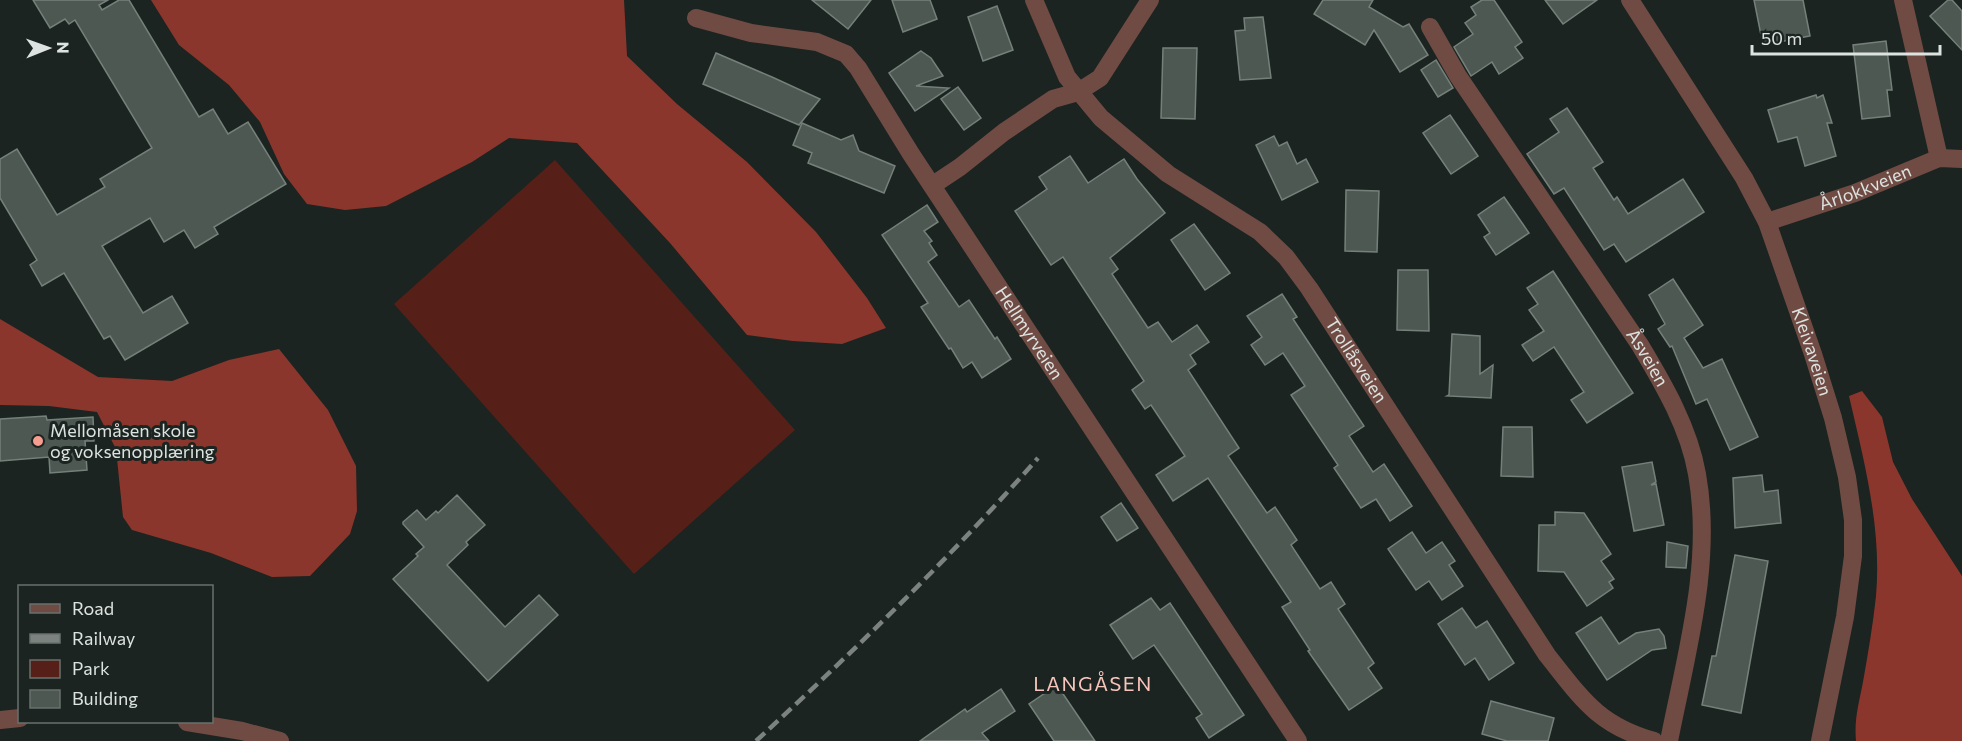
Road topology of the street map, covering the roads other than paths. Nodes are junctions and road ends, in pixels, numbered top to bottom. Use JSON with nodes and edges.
{"nodes":[{"id":1,"x":1034,"y":0,"type":"edge"},
{"id":2,"x":1150,"y":0,"type":"edge"},
{"id":3,"x":1630,"y":0,"type":"edge"},
{"id":4,"x":1903,"y":0,"type":"edge"},
{"id":5,"x":696,"y":18,"type":"dead end"},
{"id":6,"x":1430,"y":27,"type":"dead end"},
{"id":7,"x":1078,"y":92,"type":"junction"},
{"id":8,"x":1939,"y":158,"type":"junction"},
{"id":9,"x":1962,"y":159,"type":"edge"},
{"id":10,"x":933,"y":185,"type":"junction"},
{"id":11,"x":1767,"y":222,"type":"junction"},
{"id":12,"x":18,"y":718,"type":"edge"},
{"id":13,"x":0,"y":720,"type":"edge"},
{"id":14,"x":194,"y":723,"type":"edge"},
{"id":15,"x":280,"y":741,"type":"edge"},
{"id":16,"x":1298,"y":741,"type":"edge"},
{"id":17,"x":1654,"y":741,"type":"edge"},
{"id":18,"x":1669,"y":741,"type":"edge"},
{"id":19,"x":1820,"y":741,"type":"edge"}],
"edges":[{"from":1,"to":7,"type":"street","name":"Trollåsveien"},
{"from":2,"to":7,"type":"street"},
{"from":3,"to":11,"type":"street","name":"Kleivaveien"},
{"from":4,"to":8,"type":"street"},
{"from":5,"to":10,"type":"street","name":"Hellmyrveien"},
{"from":6,"to":18,"type":"street","name":"Åsveien"},
{"from":7,"to":10,"type":"street"},
{"from":7,"to":17,"type":"street","name":"Trollåsveien"},
{"from":8,"to":9,"type":"street","name":"Årlokkveien"},
{"from":8,"to":11,"type":"street","name":"Årlokkveien"},
{"from":10,"to":16,"type":"street","name":"Hellmyrveien"},
{"from":11,"to":19,"type":"street","name":"Kleivaveien"},
{"from":12,"to":13,"type":"street"},
{"from":14,"to":15,"type":"street"}]}
